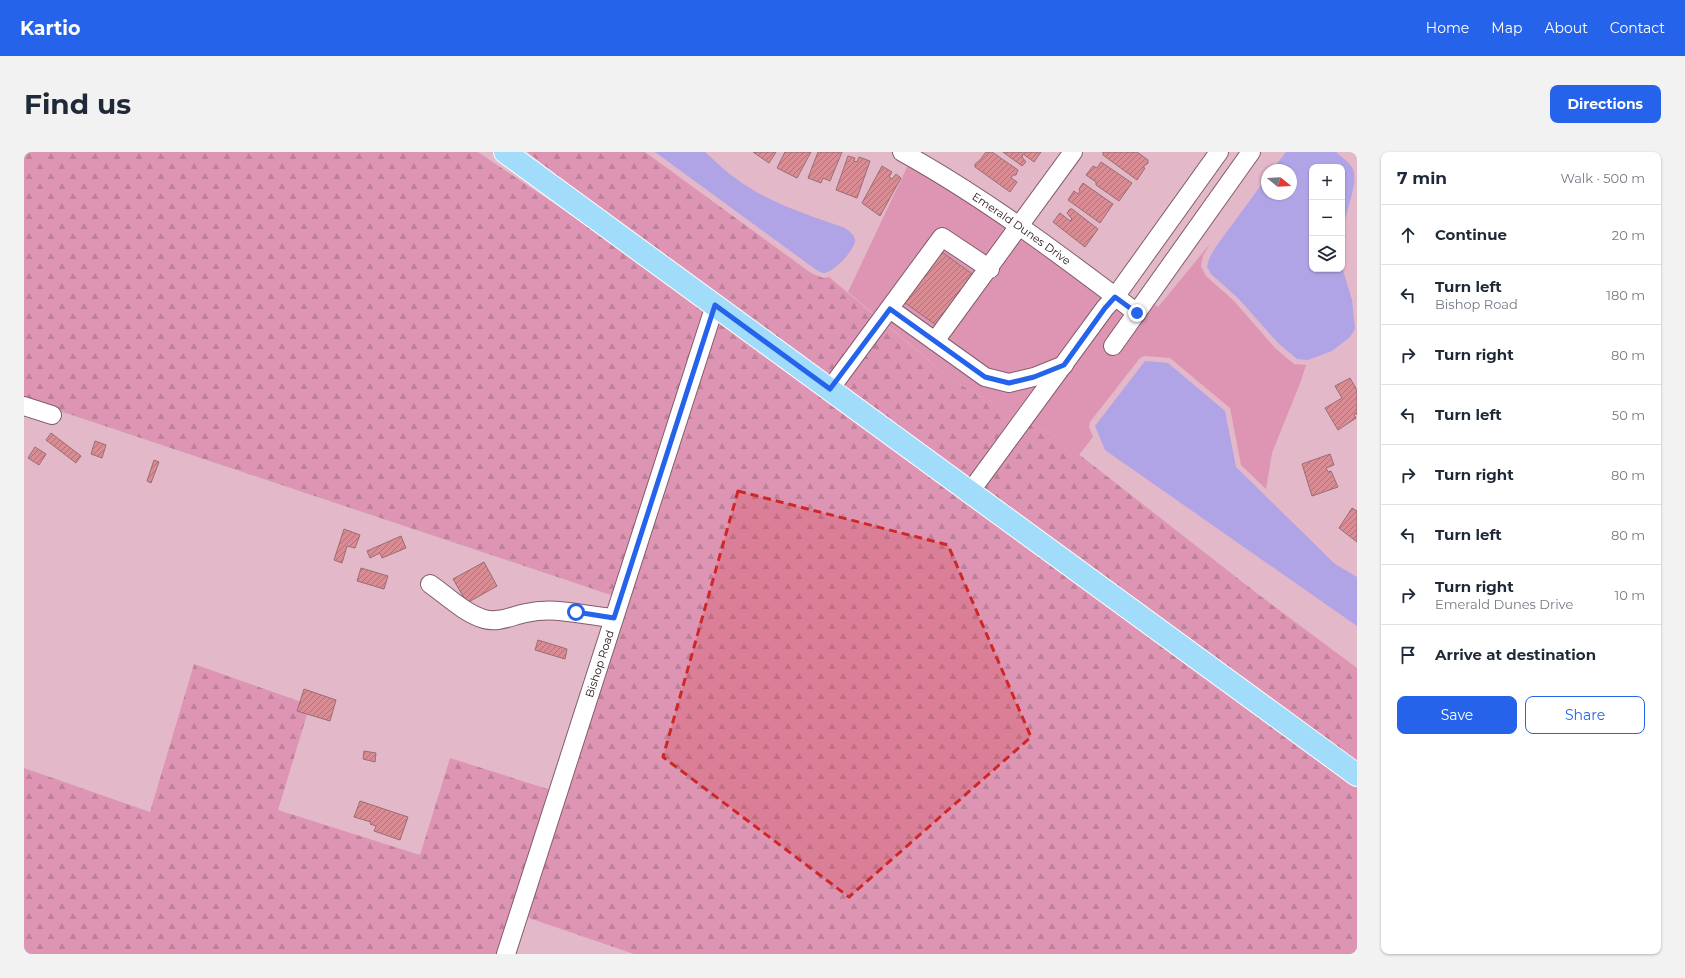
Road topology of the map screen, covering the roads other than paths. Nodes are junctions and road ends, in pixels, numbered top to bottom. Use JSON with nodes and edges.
{"nodes":[{"id":1,"x":505,"y":152,"type":"edge"},
{"id":2,"x":902,"y":152,"type":"edge"},
{"id":3,"x":1074,"y":152,"type":"edge"},
{"id":4,"x":1220,"y":152,"type":"edge"},
{"id":5,"x":1251,"y":152,"type":"edge"},
{"id":6,"x":1020,"y":227,"type":"junction"},
{"id":7,"x":990,"y":269,"type":"junction"},
{"id":8,"x":1115,"y":297,"type":"junction"},
{"id":9,"x":715,"y":305,"type":"junction"},
{"id":10,"x":890,"y":309,"type":"junction"},
{"id":11,"x":1137,"y":313,"type":"junction"},
{"id":12,"x":935,"y":341,"type":"junction"},
{"id":13,"x":1112,"y":346,"type":"dead end"},
{"id":14,"x":1064,"y":365,"type":"junction"},
{"id":15,"x":830,"y":389,"type":"junction"},
{"id":16,"x":24,"y":406,"type":"edge"},
{"id":17,"x":52,"y":415,"type":"dead end"},
{"id":18,"x":970,"y":492,"type":"junction"},
{"id":19,"x":430,"y":584,"type":"dead end"},
{"id":20,"x":614,"y":618,"type":"junction"},
{"id":21,"x":1357,"y":775,"type":"edge"},
{"id":22,"x":506,"y":954,"type":"edge"}],
"edges":[{"from":1,"to":9,"type":"main road"},
{"from":2,"to":6,"type":"street","name":"Emerald Dunes Drive"},
{"from":3,"to":6,"type":"street"},
{"from":4,"to":8,"type":"street"},
{"from":5,"to":11,"type":"street"},
{"from":6,"to":7,"type":"street"},
{"from":6,"to":8,"type":"street","name":"Emerald Dunes Drive"},
{"from":7,"to":10,"type":"street"},
{"from":7,"to":12,"type":"street"},
{"from":8,"to":11,"type":"street","name":"Emerald Dunes Drive"},
{"from":8,"to":14,"type":"street"},
{"from":9,"to":15,"type":"main road"},
{"from":9,"to":20,"type":"street","name":"Bishop Road"},
{"from":10,"to":12,"type":"street"},
{"from":10,"to":15,"type":"street"},
{"from":11,"to":13,"type":"street"},
{"from":12,"to":14,"type":"street"},
{"from":14,"to":18,"type":"street"},
{"from":15,"to":18,"type":"main road"},
{"from":16,"to":17,"type":"street"},
{"from":18,"to":21,"type":"main road"},
{"from":19,"to":20,"type":"street"},
{"from":20,"to":22,"type":"street","name":"Bishop Road"}]}
